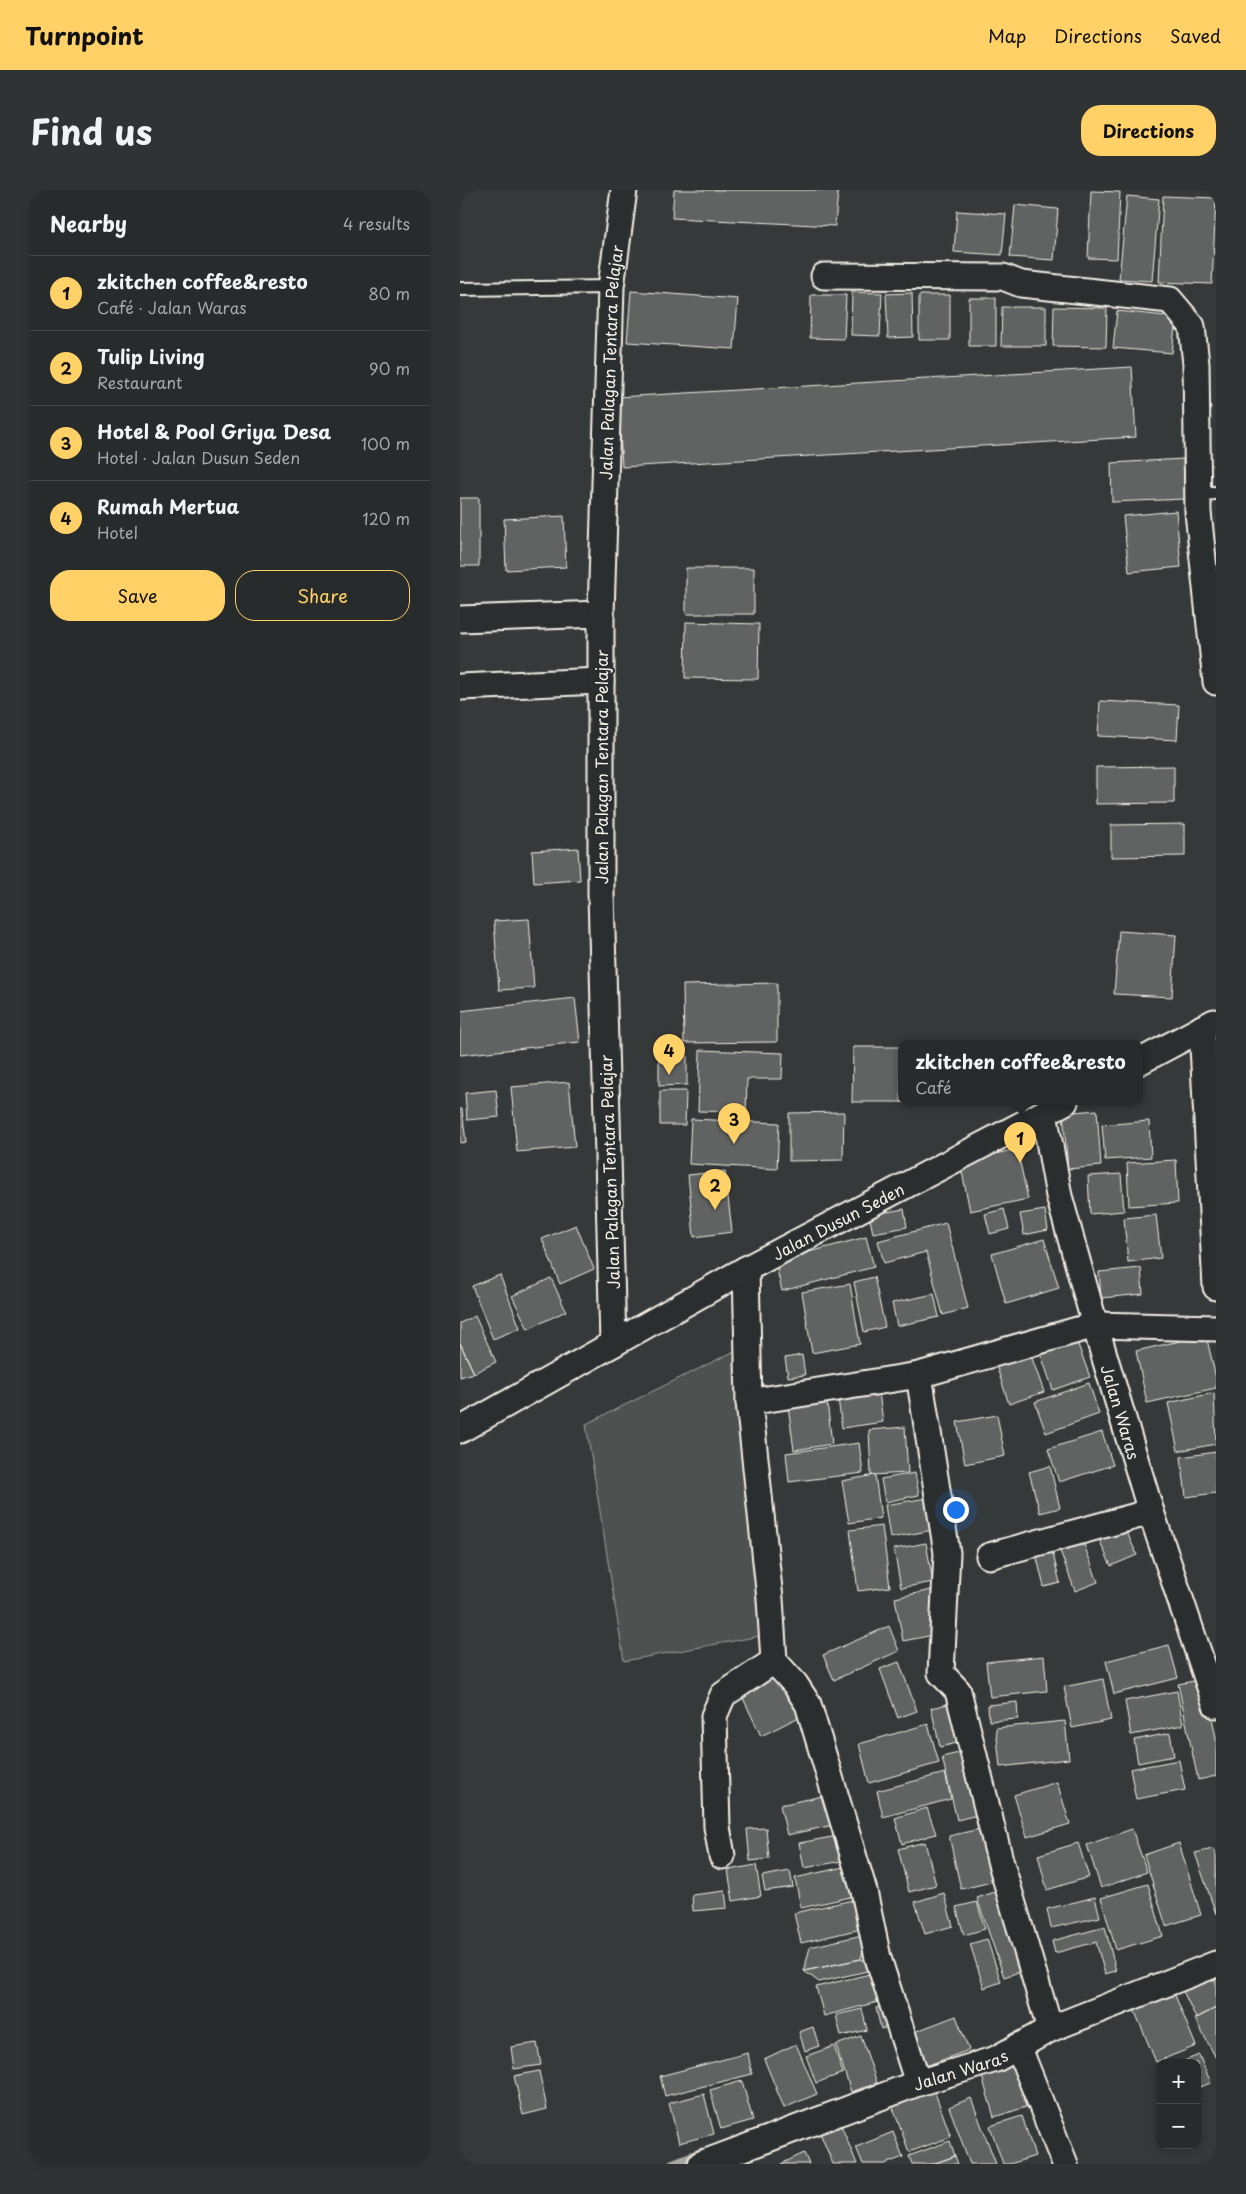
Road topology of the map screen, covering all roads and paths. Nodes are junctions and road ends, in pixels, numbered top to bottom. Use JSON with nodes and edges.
{"nodes":[{"id":1,"x":624,"y":190,"type":"edge"},
{"id":2,"x":824,"y":276,"type":"dead end"},
{"id":3,"x":611,"y":287,"type":"junction"},
{"id":4,"x":460,"y":288,"type":"edge"},
{"id":5,"x":1207,"y":494,"type":"edge"},
{"id":6,"x":601,"y":614,"type":"junction"},
{"id":7,"x":460,"y":618,"type":"edge"},
{"id":8,"x":601,"y":681,"type":"junction"},
{"id":9,"x":1216,"y":682,"type":"edge"},
{"id":10,"x":460,"y":687,"type":"edge"},
{"id":11,"x":1209,"y":1025,"type":"edge"},
{"id":12,"x":1143,"y":1060,"type":"edge"},
{"id":13,"x":1055,"y":1108,"type":"edge"},
{"id":14,"x":746,"y":1269,"type":"junction"},
{"id":15,"x":1216,"y":1287,"type":"edge"},
{"id":16,"x":1094,"y":1325,"type":"junction"},
{"id":17,"x":1216,"y":1328,"type":"edge"},
{"id":18,"x":613,"y":1344,"type":"junction"},
{"id":19,"x":919,"y":1375,"type":"junction"},
{"id":20,"x":749,"y":1402,"type":"junction"},
{"id":21,"x":460,"y":1430,"type":"edge"},
{"id":22,"x":1152,"y":1512,"type":"junction"},
{"id":23,"x":989,"y":1556,"type":"dead end"},
{"id":24,"x":774,"y":1661,"type":"junction"},
{"id":25,"x":1216,"y":1705,"type":"edge"},
{"id":26,"x":722,"y":1856,"type":"dead end"},
{"id":27,"x":1216,"y":1964,"type":"edge"},
{"id":28,"x":1050,"y":2029,"type":"junction"},
{"id":29,"x":1018,"y":2046,"type":"junction"},
{"id":30,"x":918,"y":2083,"type":"junction"},
{"id":31,"x":701,"y":2164,"type":"edge"},
{"id":32,"x":1065,"y":2164,"type":"edge"}],
"edges":[{"from":1,"to":3,"type":"street","name":"Jalan Palagan Tentara Pelajar"},
{"from":2,"to":5,"type":"street"},
{"from":3,"to":4,"type":"lane"},
{"from":3,"to":6,"type":"street","name":"Jalan Palagan Tentara Pelajar"},
{"from":5,"to":9,"type":"street"},
{"from":6,"to":7,"type":"street"},
{"from":6,"to":8,"type":"street","name":"Jalan Palagan Tentara Pelajar"},
{"from":8,"to":10,"type":"street"},
{"from":8,"to":18,"type":"street","name":"Jalan Palagan Tentara Pelajar"},
{"from":11,"to":12,"type":"street"},
{"from":11,"to":15,"type":"street"},
{"from":13,"to":14,"type":"street","name":"Jalan Dusun Seden"},
{"from":13,"to":16,"type":"street","name":"Jalan Waras"},
{"from":14,"to":18,"type":"street","name":"Jalan Dusun Seden"},
{"from":14,"to":20,"type":"street"},
{"from":16,"to":17,"type":"street"},
{"from":16,"to":19,"type":"street"},
{"from":16,"to":22,"type":"street","name":"Jalan Waras"},
{"from":18,"to":21,"type":"street","name":"Jalan Dusun Seden"},
{"from":19,"to":20,"type":"street"},
{"from":19,"to":28,"type":"street"},
{"from":20,"to":24,"type":"street"},
{"from":22,"to":23,"type":"street"},
{"from":22,"to":25,"type":"street","name":"Jalan Waras"},
{"from":24,"to":26,"type":"street"},
{"from":24,"to":30,"type":"street"},
{"from":27,"to":28,"type":"street","name":"Jalan Waras"},
{"from":28,"to":29,"type":"street","name":"Jalan Waras"},
{"from":29,"to":30,"type":"street","name":"Jalan Waras"},
{"from":29,"to":32,"type":"street"},
{"from":30,"to":31,"type":"street","name":"Jalan Waras"}]}
